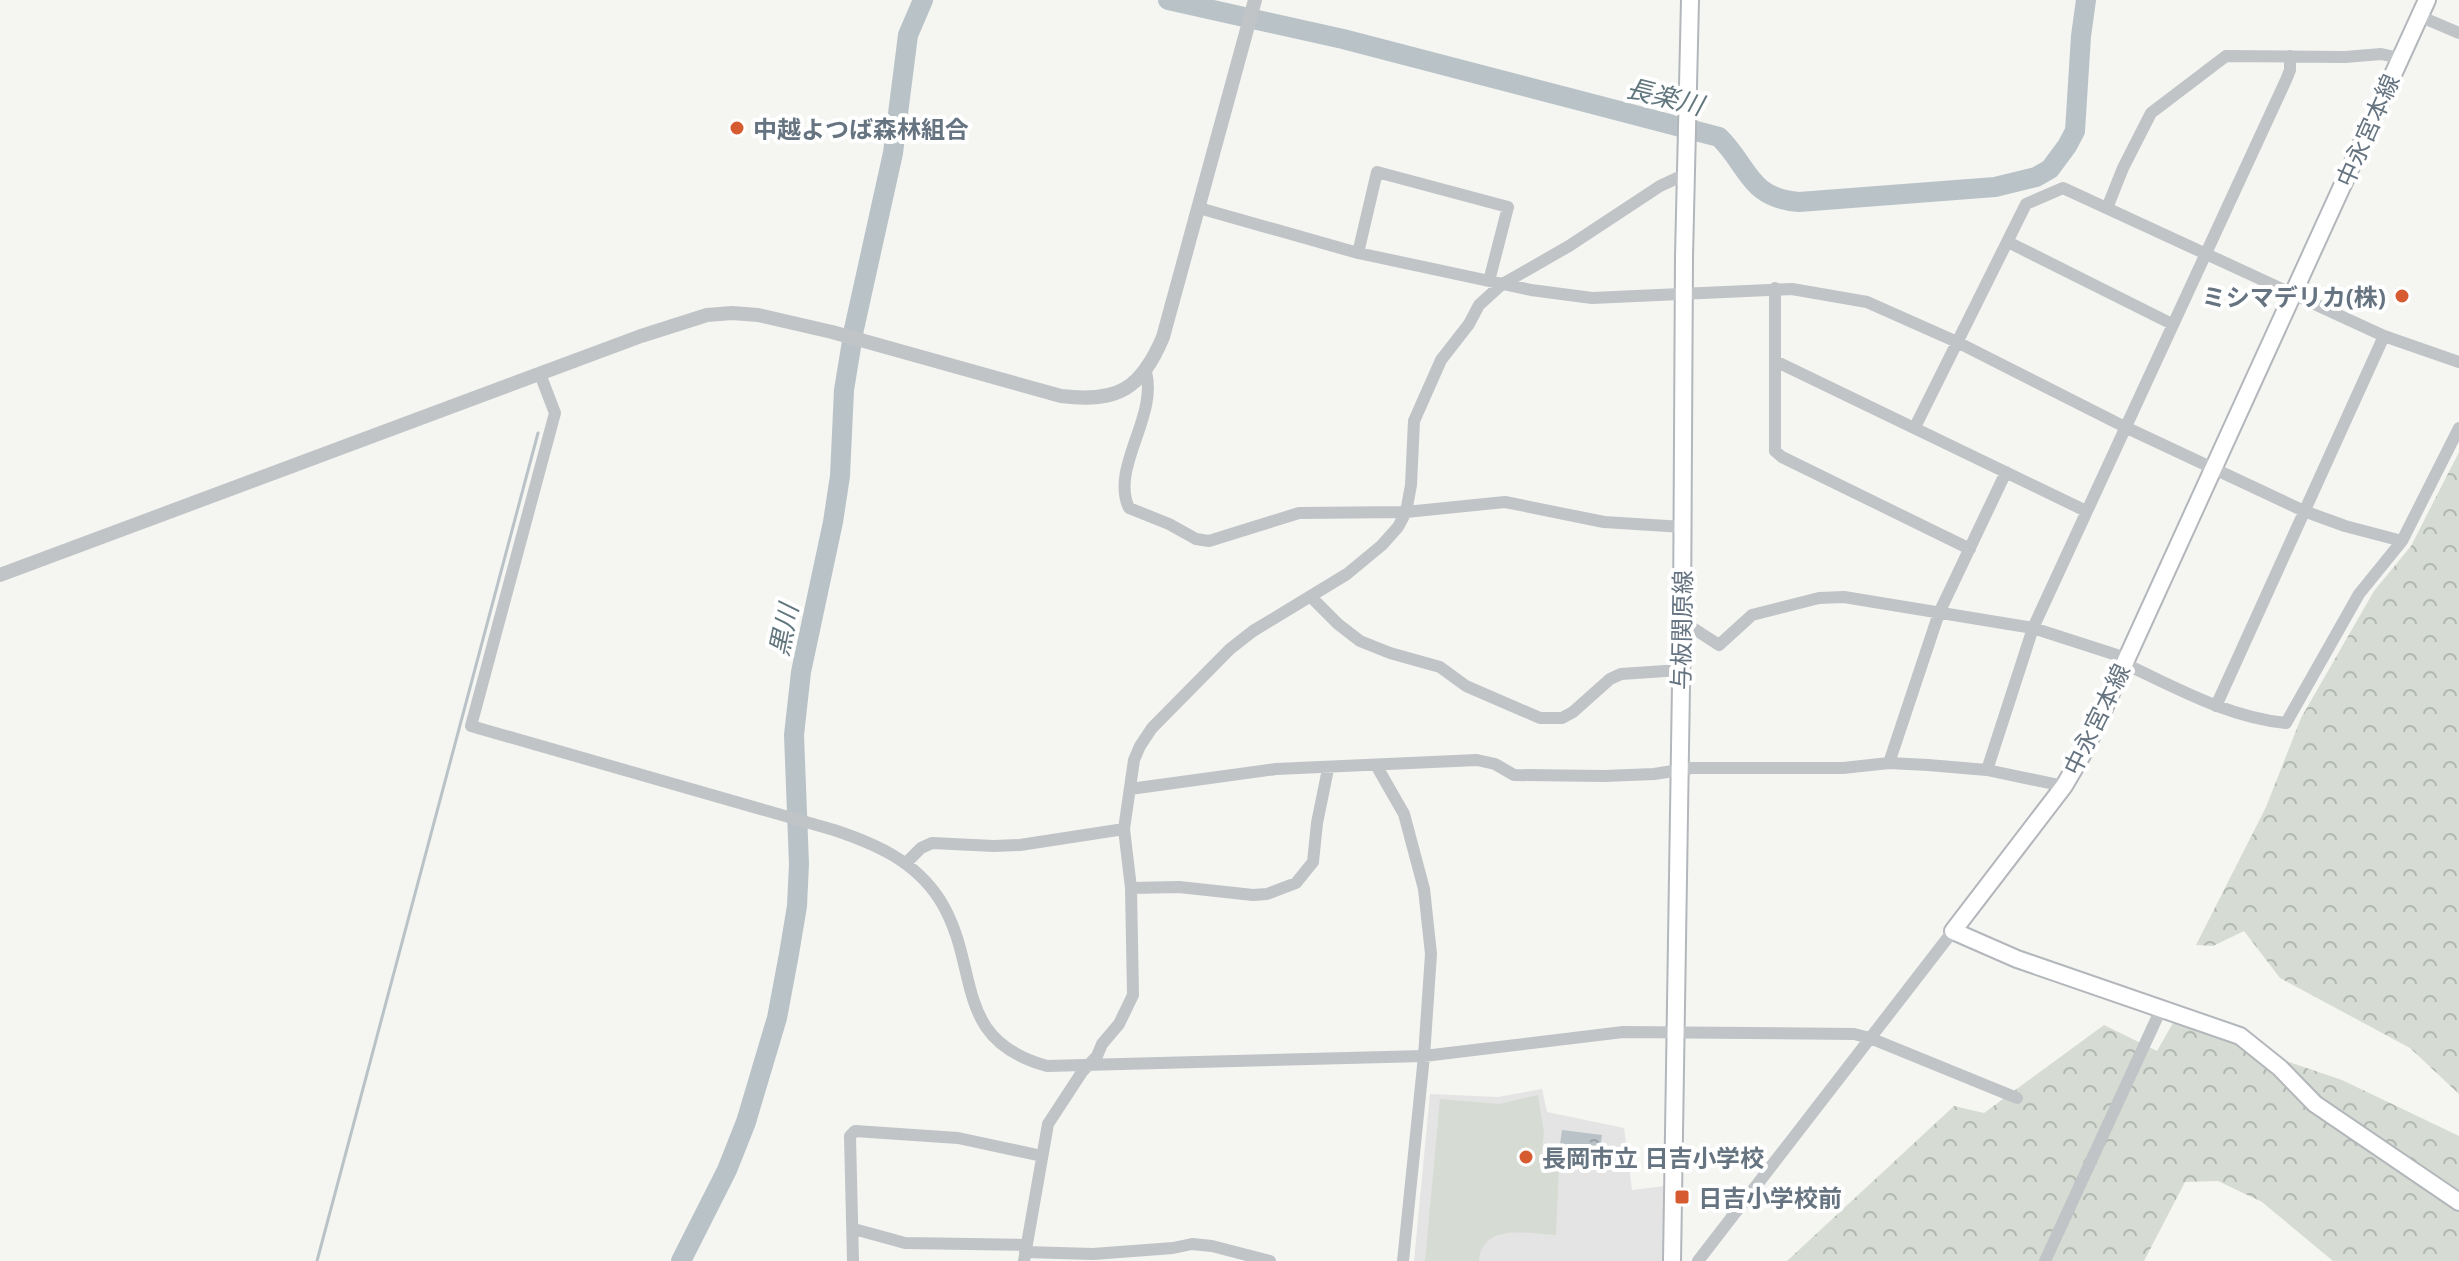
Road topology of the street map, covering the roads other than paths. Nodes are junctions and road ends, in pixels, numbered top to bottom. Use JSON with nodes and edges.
{"nodes":[{"id":1,"x":1690,"y":0,"type":"edge"},
{"id":2,"x":2427,"y":0,"type":"edge"},
{"id":3,"x":1254,"y":6,"type":"edge"},
{"id":4,"x":2419,"y":16,"type":"junction"},
{"id":5,"x":2459,"y":33,"type":"edge"},
{"id":6,"x":2290,"y":56,"type":"junction"},
{"id":7,"x":2400,"y":58,"type":"junction"},
{"id":8,"x":1686,"y":174,"type":"junction"},
{"id":9,"x":1199,"y":208,"type":"junction"},
{"id":10,"x":2107,"y":208,"type":"junction"},
{"id":11,"x":2008,"y":242,"type":"junction"},
{"id":12,"x":1358,"y":253,"type":"junction"},
{"id":13,"x":2205,"y":253,"type":"junction"},
{"id":14,"x":1495,"y":283,"type":"junction"},
{"id":15,"x":1775,"y":288,"type":"junction"},
{"id":16,"x":2293,"y":292,"type":"junction"},
{"id":17,"x":1684,"y":294,"type":"junction"},
{"id":18,"x":2172,"y":324,"type":"junction"},
{"id":19,"x":2384,"y":336,"type":"junction"},
{"id":20,"x":1957,"y":342,"type":"junction"},
{"id":21,"x":1775,"y":361,"type":"junction"},
{"id":22,"x":2459,"y":362,"type":"edge"},
{"id":23,"x":1146,"y":372,"type":"junction"},
{"id":24,"x":540,"y":374,"type":"junction"},
{"id":25,"x":1915,"y":427,"type":"junction"},
{"id":26,"x":2125,"y":427,"type":"junction"},
{"id":27,"x":2459,"y":428,"type":"edge"},
{"id":28,"x":2212,"y":468,"type":"junction"},
{"id":29,"x":2006,"y":472,"type":"junction"},
{"id":30,"x":2086,"y":511,"type":"junction"},
{"id":31,"x":2304,"y":511,"type":"junction"},
{"id":32,"x":1406,"y":512,"type":"junction"},
{"id":33,"x":1683,"y":527,"type":"junction"},
{"id":34,"x":2402,"y":541,"type":"junction"},
{"id":35,"x":1970,"y":549,"type":"junction"},
{"id":36,"x":0,"y":575,"type":"edge"},
{"id":37,"x":1311,"y":597,"type":"junction"},
{"id":38,"x":1939,"y":613,"type":"junction"},
{"id":39,"x":1682,"y":621,"type":"junction"},
{"id":40,"x":2033,"y":628,"type":"junction"},
{"id":41,"x":2125,"y":660,"type":"junction"},
{"id":42,"x":1680,"y":670,"type":"junction"},
{"id":43,"x":2216,"y":706,"type":"junction"},
{"id":44,"x":1889,"y":763,"type":"junction"},
{"id":45,"x":1376,"y":765,"type":"junction"},
{"id":46,"x":1328,"y":769,"type":"junction"},
{"id":47,"x":1680,"y":770,"type":"junction"},
{"id":48,"x":1987,"y":770,"type":"junction"},
{"id":49,"x":2064,"y":786,"type":"junction"},
{"id":50,"x":1130,"y":789,"type":"junction"},
{"id":51,"x":1124,"y":829,"type":"junction"},
{"id":52,"x":906,"y":863,"type":"junction"},
{"id":53,"x":1131,"y":888,"type":"junction"},
{"id":54,"x":1953,"y":931,"type":"junction"},
{"id":55,"x":2161,"y":1009,"type":"junction"},
{"id":56,"x":1674,"y":1031,"type":"junction"},
{"id":57,"x":1870,"y":1038,"type":"junction"},
{"id":58,"x":1424,"y":1056,"type":"junction"},
{"id":59,"x":1089,"y":1063,"type":"junction"},
{"id":60,"x":2017,"y":1098,"type":"dead end"},
{"id":61,"x":1042,"y":1156,"type":"junction"},
{"id":62,"x":2459,"y":1202,"type":"edge"},
{"id":63,"x":854,"y":1229,"type":"junction"},
{"id":64,"x":1025,"y":1253,"type":"edge"},
{"id":65,"x":853,"y":1261,"type":"edge"},
{"id":66,"x":1270,"y":1261,"type":"edge"},
{"id":67,"x":1403,"y":1261,"type":"edge"},
{"id":68,"x":1672,"y":1261,"type":"edge"},
{"id":69,"x":1698,"y":1261,"type":"edge"},
{"id":70,"x":2045,"y":1261,"type":"edge"}],
"edges":[{"from":1,"to":8,"type":"main road","name":"与板関原線"},
{"from":2,"to":4,"type":"main road","name":"中永宮本線"},
{"from":3,"to":9,"type":"street"},
{"from":4,"to":5,"type":"street"},
{"from":4,"to":7,"type":"main road","name":"中永宮本線"},
{"from":6,"to":7,"type":"street"},
{"from":6,"to":10,"type":"street"},
{"from":6,"to":13,"type":"street"},
{"from":7,"to":16,"type":"main road","name":"中永宮本線"},
{"from":8,"to":14,"type":"street"},
{"from":8,"to":17,"type":"main road","name":"与板関原線"},
{"from":9,"to":12,"type":"street"},
{"from":9,"to":23,"type":"street"},
{"from":10,"to":11,"type":"street"},
{"from":10,"to":13,"type":"street"},
{"from":11,"to":18,"type":"street"},
{"from":11,"to":20,"type":"street"},
{"from":12,"to":14,"type":"street"},
{"from":12,"to":14,"type":"street"},
{"from":13,"to":16,"type":"street"},
{"from":13,"to":18,"type":"street"},
{"from":14,"to":17,"type":"street"},
{"from":14,"to":32,"type":"street"},
{"from":15,"to":17,"type":"street"},
{"from":15,"to":20,"type":"street"},
{"from":15,"to":21,"type":"street"},
{"from":16,"to":19,"type":"street"},
{"from":16,"to":28,"type":"main road","name":"中永宮本線"},
{"from":17,"to":33,"type":"main road","name":"与板関原線"},
{"from":18,"to":26,"type":"street"},
{"from":19,"to":22,"type":"street"},
{"from":19,"to":31,"type":"street"},
{"from":20,"to":25,"type":"street"},
{"from":20,"to":26,"type":"street"},
{"from":21,"to":25,"type":"street"},
{"from":21,"to":35,"type":"street"},
{"from":23,"to":24,"type":"street"},
{"from":23,"to":32,"type":"street"},
{"from":24,"to":36,"type":"street"},
{"from":24,"to":52,"type":"street"},
{"from":25,"to":29,"type":"street"},
{"from":26,"to":28,"type":"street"},
{"from":26,"to":30,"type":"street"},
{"from":27,"to":34,"type":"street"},
{"from":28,"to":31,"type":"street"},
{"from":28,"to":41,"type":"main road","name":"中永宮本線"},
{"from":29,"to":30,"type":"street"},
{"from":29,"to":35,"type":"street"},
{"from":30,"to":40,"type":"street"},
{"from":31,"to":34,"type":"street"},
{"from":31,"to":43,"type":"street"},
{"from":32,"to":33,"type":"street"},
{"from":32,"to":37,"type":"street"},
{"from":33,"to":39,"type":"main road","name":"与板関原線"},
{"from":34,"to":43,"type":"street"},
{"from":35,"to":38,"type":"street"},
{"from":37,"to":42,"type":"street"},
{"from":37,"to":50,"type":"street"},
{"from":38,"to":39,"type":"street"},
{"from":38,"to":40,"type":"street"},
{"from":38,"to":44,"type":"street"},
{"from":39,"to":42,"type":"main road","name":"与板関原線"},
{"from":40,"to":41,"type":"street"},
{"from":40,"to":48,"type":"street"},
{"from":41,"to":43,"type":"street"},
{"from":41,"to":49,"type":"main road","name":"中永宮本線"},
{"from":42,"to":47,"type":"main road","name":"与板関原線"},
{"from":44,"to":47,"type":"street"},
{"from":44,"to":48,"type":"street"},
{"from":45,"to":46,"type":"street"},
{"from":45,"to":47,"type":"street"},
{"from":45,"to":58,"type":"street"},
{"from":46,"to":50,"type":"street"},
{"from":46,"to":53,"type":"street"},
{"from":47,"to":56,"type":"main road","name":"与板関原線"},
{"from":48,"to":49,"type":"street"},
{"from":49,"to":54,"type":"main road","name":"中永宮本線"},
{"from":50,"to":51,"type":"street"},
{"from":51,"to":52,"type":"street"},
{"from":51,"to":53,"type":"street"},
{"from":52,"to":59,"type":"street"},
{"from":53,"to":59,"type":"street"},
{"from":54,"to":55,"type":"main road"},
{"from":54,"to":57,"type":"street"},
{"from":55,"to":62,"type":"main road"},
{"from":55,"to":70,"type":"street"},
{"from":56,"to":57,"type":"street"},
{"from":56,"to":58,"type":"street"},
{"from":56,"to":68,"type":"main road","name":"与板関原線"},
{"from":57,"to":60,"type":"street"},
{"from":57,"to":69,"type":"street"},
{"from":58,"to":59,"type":"street"},
{"from":58,"to":67,"type":"street"},
{"from":59,"to":61,"type":"street"},
{"from":61,"to":63,"type":"street"},
{"from":61,"to":64,"type":"street"},
{"from":63,"to":64,"type":"street"},
{"from":63,"to":65,"type":"street"},
{"from":64,"to":66,"type":"street"}]}
